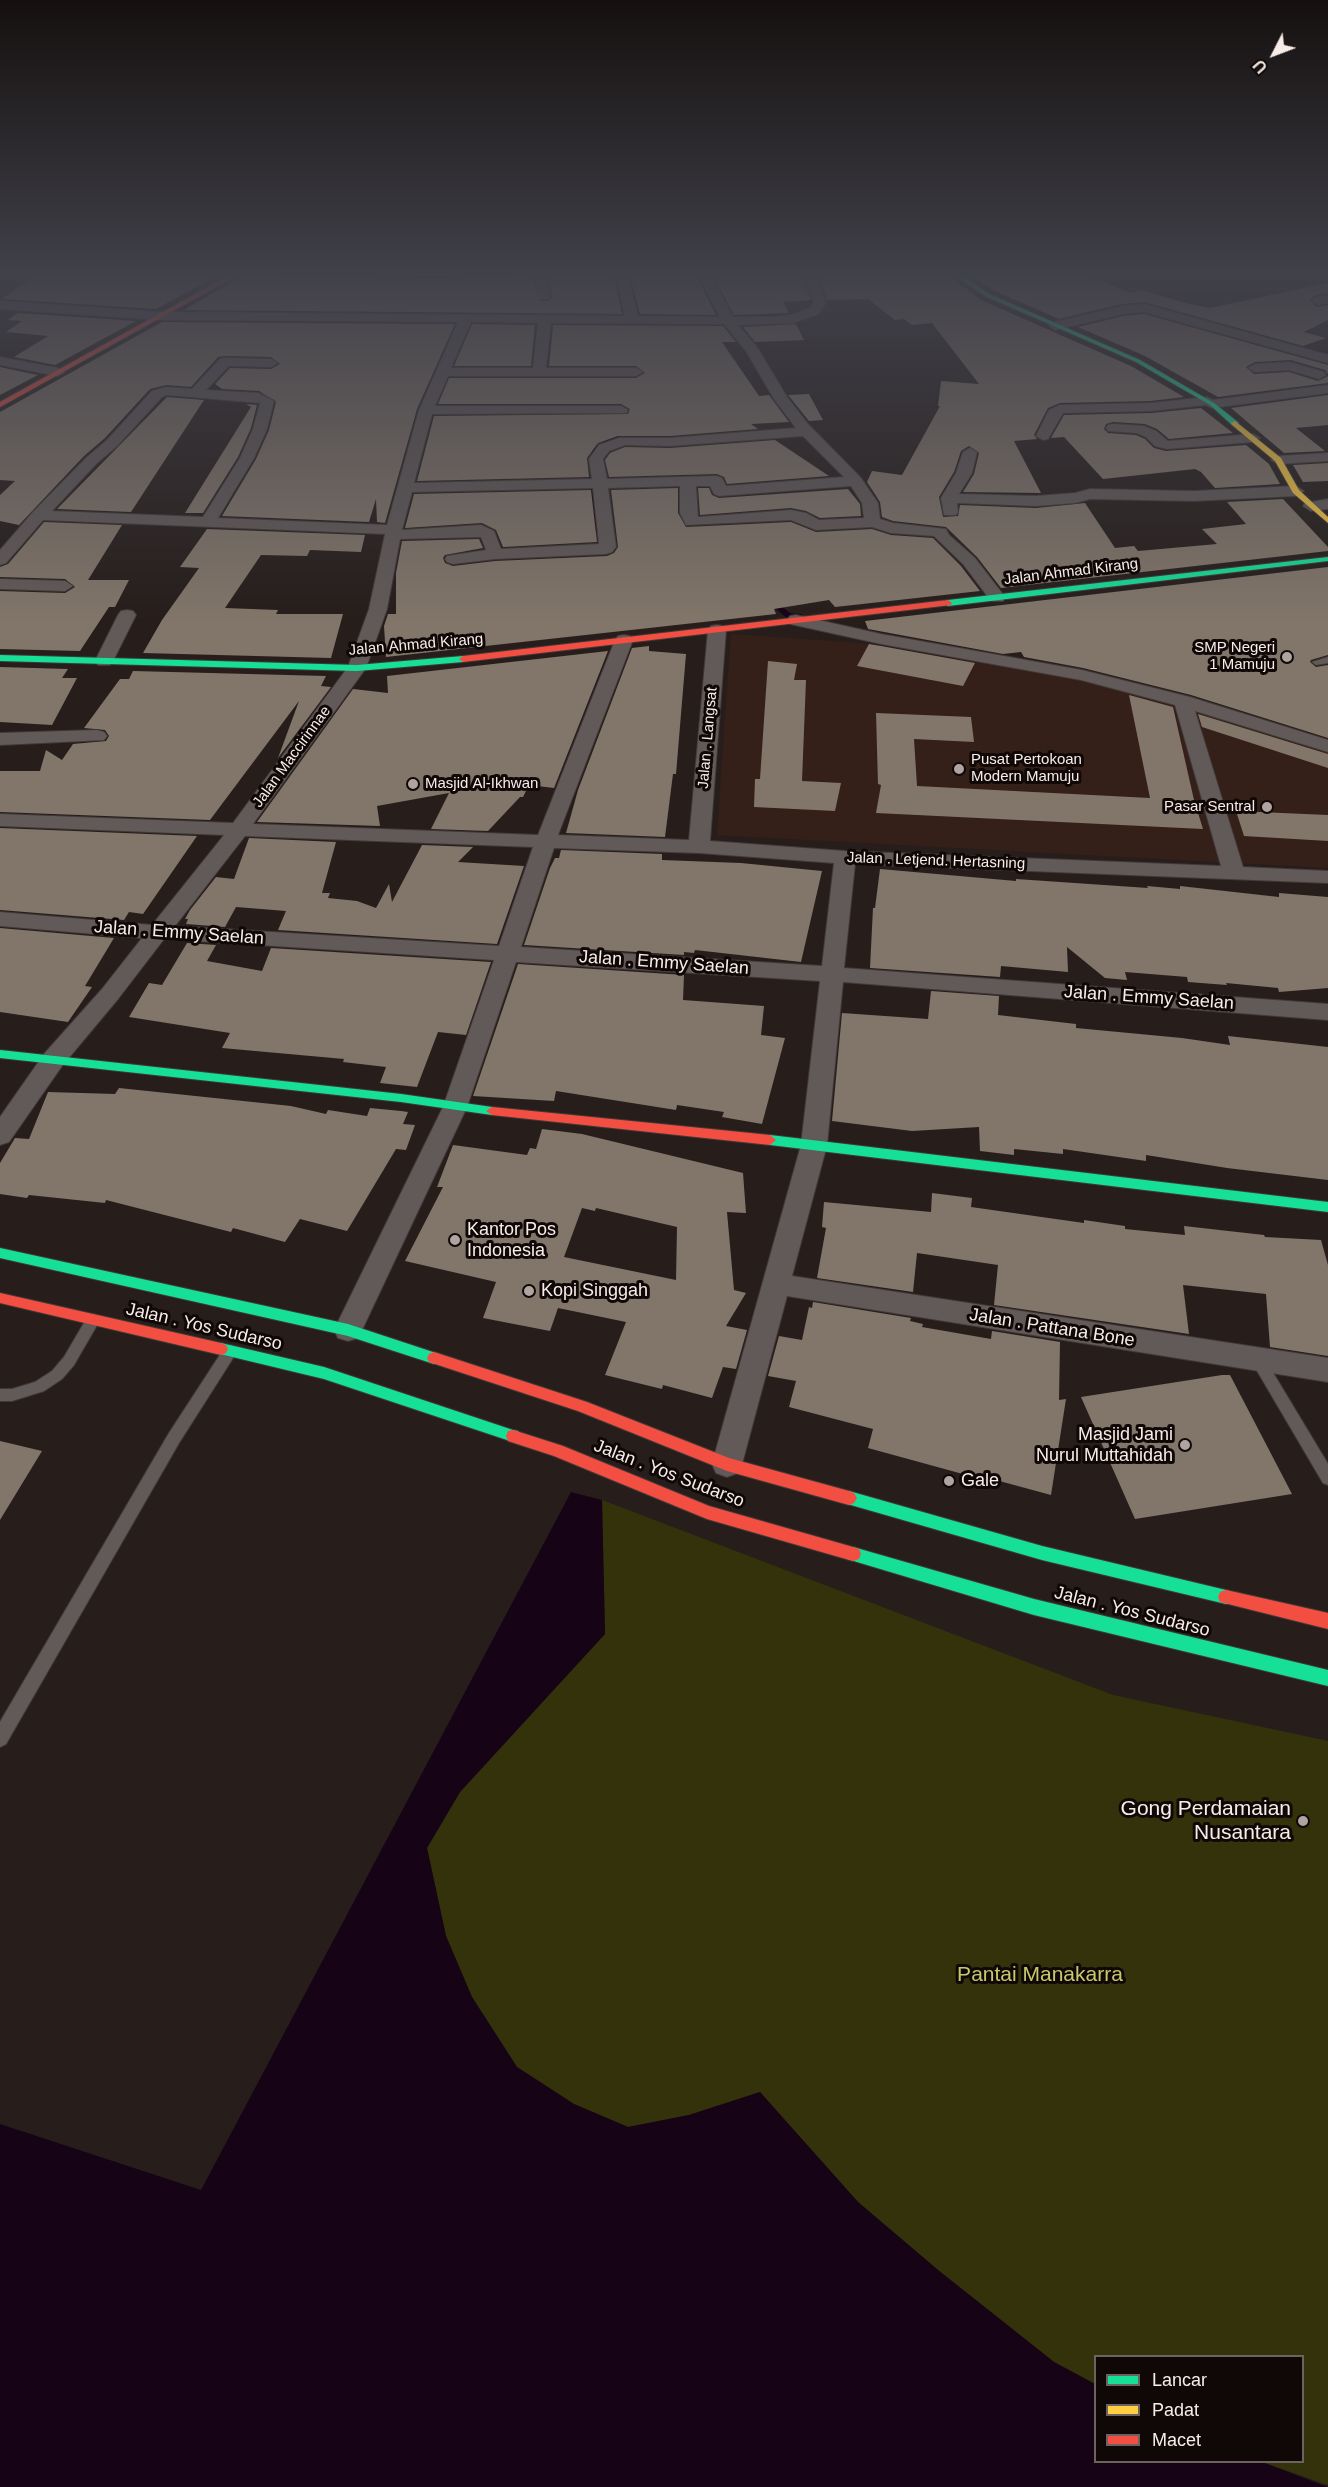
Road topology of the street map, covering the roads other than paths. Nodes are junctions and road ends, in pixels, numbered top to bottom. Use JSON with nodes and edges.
{"nodes":[{"id":1,"x":23,"y":392,"type":"edge"},
{"id":2,"x":163,"y":392,"type":"edge"},
{"id":3,"x":176,"y":392,"type":"edge"},
{"id":4,"x":433,"y":392,"type":"edge"},
{"id":5,"x":777,"y":392,"type":"edge"},
{"id":6,"x":1191,"y":392,"type":"edge"},
{"id":7,"x":1309,"y":392,"type":"edge"},
{"id":8,"x":195,"y":394,"type":"joint"},
{"id":9,"x":1210,"y":403,"type":"junction"},
{"id":10,"x":0,"y":405,"type":"edge"},
{"id":11,"x":426,"y":410,"type":"junction"},
{"id":12,"x":621,"y":410,"type":"dead end"},
{"id":13,"x":1113,"y":428,"type":"dead end"},
{"id":14,"x":807,"y":431,"type":"junction"},
{"id":15,"x":1043,"y":436,"type":"dead end"},
{"id":16,"x":1253,"y":438,"type":"junction"},
{"id":17,"x":970,"y":452,"type":"dead end"},
{"id":18,"x":1328,"y":457,"type":"edge"},
{"id":19,"x":1278,"y":460,"type":"junction"},
{"id":20,"x":856,"y":481,"type":"junction"},
{"id":21,"x":688,"y":483,"type":"junction"},
{"id":22,"x":591,"y":484,"type":"junction"},
{"id":23,"x":406,"y":488,"type":"junction"},
{"id":24,"x":1296,"y":491,"type":"junction"},
{"id":25,"x":949,"y":498,"type":"junction"},
{"id":26,"x":1328,"y":504,"type":"edge"},
{"id":27,"x":1311,"y":506,"type":"junction"},
{"id":28,"x":39,"y":515,"type":"junction"},
{"id":29,"x":1328,"y":521,"type":"edge"},
{"id":30,"x":208,"y":522,"type":"junction"},
{"id":31,"x":873,"y":522,"type":"junction"},
{"id":32,"x":393,"y":532,"type":"junction"},
{"id":33,"x":940,"y":532,"type":"junction"},
{"id":34,"x":495,"y":554,"type":"junction"},
{"id":35,"x":453,"y":559,"type":"dead end"},
{"id":36,"x":1328,"y":559,"type":"edge"},
{"id":37,"x":0,"y":560,"type":"edge"},
{"id":38,"x":0,"y":584,"type":"edge"},
{"id":39,"x":65,"y":586,"type":"dead end"},
{"id":40,"x":997,"y":597,"type":"junction"},
{"id":41,"x":127,"y":615,"type":"dead end"},
{"id":42,"x":796,"y":620,"type":"junction"},
{"id":43,"x":717,"y":630,"type":"junction"},
{"id":44,"x":624,"y":640,"type":"junction"},
{"id":45,"x":0,"y":658,"type":"edge"},
{"id":46,"x":1328,"y":660,"type":"edge"},
{"id":47,"x":104,"y":661,"type":"junction"},
{"id":48,"x":1316,"y":662,"type":"dead end"},
{"id":49,"x":357,"y":668,"type":"junction"},
{"id":50,"x":1183,"y":701,"type":"junction"},
{"id":51,"x":97,"y":736,"type":"dead end"},
{"id":52,"x":0,"y":740,"type":"edge"},
{"id":53,"x":1328,"y":746,"type":"edge"},
{"id":54,"x":0,"y":820,"type":"edge"},
{"id":55,"x":239,"y":829,"type":"junction"},
{"id":56,"x":545,"y":843,"type":"junction"},
{"id":57,"x":699,"y":847,"type":"junction"},
{"id":58,"x":845,"y":857,"type":"junction"},
{"id":59,"x":1234,"y":874,"type":"junction"},
{"id":60,"x":1328,"y":877,"type":"edge"},
{"id":61,"x":0,"y":919,"type":"edge"},
{"id":62,"x":157,"y":932,"type":"junction"},
{"id":63,"x":507,"y":953,"type":"junction"},
{"id":64,"x":831,"y":974,"type":"junction"},
{"id":65,"x":1328,"y":1012,"type":"edge"},
{"id":66,"x":0,"y":1054,"type":"edge"},
{"id":67,"x":53,"y":1060,"type":"junction"},
{"id":68,"x":455,"y":1107,"type":"junction"},
{"id":69,"x":0,"y":1136,"type":"edge"},
{"id":70,"x":814,"y":1145,"type":"junction"},
{"id":71,"x":1328,"y":1207,"type":"edge"},
{"id":72,"x":0,"y":1253,"type":"edge"},
{"id":73,"x":777,"y":1284,"type":"junction"},
{"id":74,"x":0,"y":1298,"type":"edge"},
{"id":75,"x":93,"y":1320,"type":"junction"},
{"id":76,"x":348,"y":1330,"type":"junction"},
{"id":77,"x":230,"y":1351,"type":"junction"},
{"id":78,"x":1258,"y":1360,"type":"junction"},
{"id":79,"x":1328,"y":1370,"type":"edge"},
{"id":80,"x":0,"y":1395,"type":"edge"},
{"id":81,"x":727,"y":1464,"type":"junction"},
{"id":82,"x":1328,"y":1478,"type":"edge"},
{"id":83,"x":1328,"y":1621,"type":"edge"},
{"id":84,"x":1328,"y":1678,"type":"edge"},
{"id":85,"x":0,"y":1738,"type":"edge"}],
"edges":[{"from":1,"to":10,"type":"main road"},
{"from":2,"to":28,"type":"street"},
{"from":3,"to":8,"type":"street"},
{"from":4,"to":11,"type":"street","name":"Jalan Maccirinnae"},
{"from":5,"to":14,"type":"street"},
{"from":6,"to":9,"type":"main road"},
{"from":7,"to":9,"type":"street"},
{"from":8,"to":30,"type":"street"},
{"from":9,"to":15,"type":"street"},
{"from":9,"to":16,"type":"main road"},
{"from":11,"to":12,"type":"street"},
{"from":11,"to":23,"type":"street","name":"Jalan Maccirinnae"},
{"from":13,"to":16,"type":"street"},
{"from":14,"to":20,"type":"street"},
{"from":14,"to":22,"type":"street"},
{"from":16,"to":19,"type":"main road"},
{"from":17,"to":25,"type":"street"},
{"from":18,"to":19,"type":"street"},
{"from":19,"to":24,"type":"main road"},
{"from":20,"to":21,"type":"street"},
{"from":20,"to":31,"type":"street"},
{"from":21,"to":22,"type":"street"},
{"from":21,"to":31,"type":"street"},
{"from":22,"to":23,"type":"street"},
{"from":22,"to":34,"type":"street"},
{"from":23,"to":32,"type":"street","name":"Jalan Maccirinnae"},
{"from":24,"to":25,"type":"street"},
{"from":24,"to":27,"type":"main road"},
{"from":25,"to":33,"type":"street"},
{"from":26,"to":27,"type":"street"},
{"from":27,"to":29,"type":"main road"},
{"from":28,"to":30,"type":"street"},
{"from":28,"to":37,"type":"street"},
{"from":30,"to":32,"type":"street"},
{"from":31,"to":33,"type":"street"},
{"from":32,"to":34,"type":"street"},
{"from":32,"to":49,"type":"street","name":"Jalan Maccirinnae"},
{"from":33,"to":40,"type":"street"},
{"from":34,"to":35,"type":"street"},
{"from":36,"to":40,"type":"main road","name":"Jalan Ahmad Kirang"},
{"from":38,"to":39,"type":"street"},
{"from":40,"to":42,"type":"main road","name":"Jalan Ahmad Kirang"},
{"from":41,"to":47,"type":"street"},
{"from":42,"to":43,"type":"main road","name":"Jalan Ahmad Kirang"},
{"from":42,"to":50,"type":"street"},
{"from":43,"to":44,"type":"main road","name":"Jalan Ahmad Kirang"},
{"from":43,"to":57,"type":"street","name":"Jalan . Langsat"},
{"from":44,"to":49,"type":"main road","name":"Jalan Ahmad Kirang"},
{"from":44,"to":56,"type":"street"},
{"from":45,"to":47,"type":"main road","name":"Jalan Ahmad Kirang"},
{"from":46,"to":48,"type":"lane"},
{"from":47,"to":49,"type":"main road","name":"Jalan Ahmad Kirang"},
{"from":49,"to":55,"type":"street","name":"Jalan Maccirinnae"},
{"from":50,"to":53,"type":"street"},
{"from":50,"to":59,"type":"street"},
{"from":51,"to":52,"type":"street"},
{"from":54,"to":55,"type":"street","name":"Jalan . Letjend. Hertasning"},
{"from":55,"to":56,"type":"street","name":"Jalan . Letjend. Hertasning"},
{"from":55,"to":62,"type":"street","name":"Jalan Maccirinnae"},
{"from":56,"to":57,"type":"street","name":"Jalan . Letjend. Hertasning"},
{"from":56,"to":63,"type":"street"},
{"from":57,"to":58,"type":"street","name":"Jalan . Letjend. Hertasning"},
{"from":58,"to":59,"type":"street","name":"Jalan . Letjend. Hertasning"},
{"from":58,"to":64,"type":"street"},
{"from":59,"to":60,"type":"street","name":"Jalan . Letjend. Hertasning"},
{"from":61,"to":62,"type":"street","name":"Jalan . Emmy Saelan"},
{"from":62,"to":63,"type":"street","name":"Jalan . Emmy Saelan"},
{"from":62,"to":67,"type":"street","name":"Jalan Maccirinnae"},
{"from":63,"to":64,"type":"street","name":"Jalan . Emmy Saelan"},
{"from":63,"to":68,"type":"street"},
{"from":64,"to":65,"type":"street","name":"Jalan . Emmy Saelan"},
{"from":64,"to":70,"type":"street"},
{"from":66,"to":67,"type":"main road"},
{"from":67,"to":68,"type":"main road"},
{"from":67,"to":69,"type":"street","name":"Jalan Maccirinnae"},
{"from":68,"to":70,"type":"main road"},
{"from":68,"to":76,"type":"street"},
{"from":70,"to":71,"type":"main road"},
{"from":70,"to":73,"type":"street"},
{"from":72,"to":76,"type":"main road","name":"Jalan . Yos Sudarso"},
{"from":73,"to":78,"type":"street","name":"Jalan . Pattana Bone"},
{"from":73,"to":81,"type":"street"},
{"from":74,"to":75,"type":"main road","name":"Jalan . Yos Sudarso"},
{"from":75,"to":77,"type":"main road","name":"Jalan . Yos Sudarso"},
{"from":75,"to":80,"type":"lane"},
{"from":76,"to":81,"type":"main road","name":"Jalan . Yos Sudarso"},
{"from":77,"to":84,"type":"main road","name":"Jalan . Yos Sudarso"},
{"from":77,"to":85,"type":"lane"},
{"from":78,"to":79,"type":"street","name":"Jalan . Pattana Bone"},
{"from":78,"to":82,"type":"lane"},
{"from":81,"to":83,"type":"main road","name":"Jalan . Yos Sudarso"}]}
